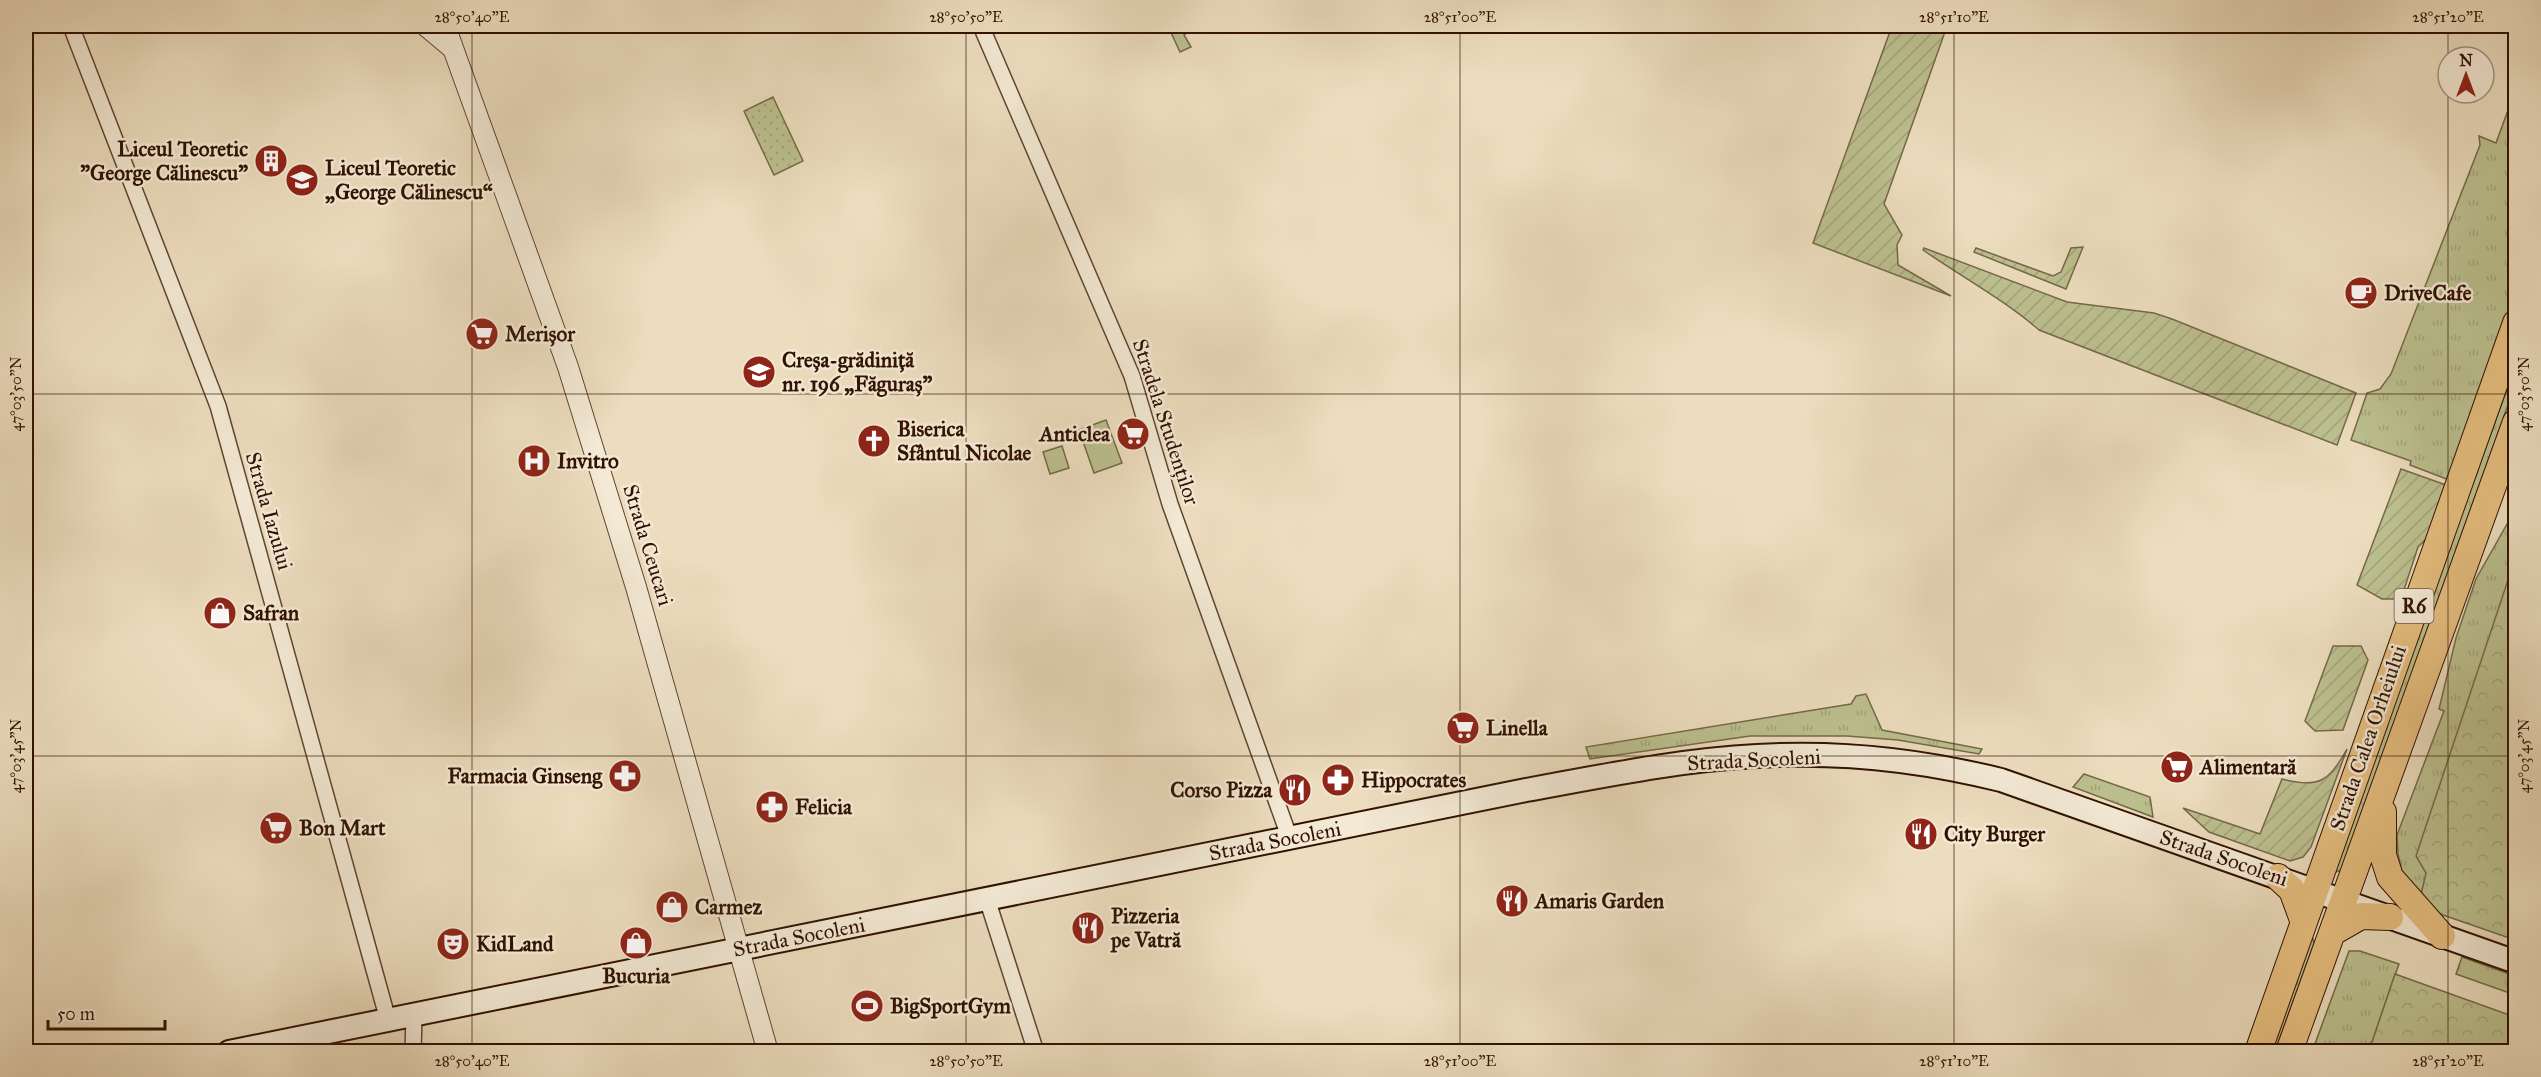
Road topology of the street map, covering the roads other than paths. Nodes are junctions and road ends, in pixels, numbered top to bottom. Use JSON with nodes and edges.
{"nodes":[{"id":1,"x":71,"y":26,"type":"edge"},
{"id":2,"x":426,"y":26,"type":"edge"},
{"id":3,"x":445,"y":26,"type":"edge"},
{"id":4,"x":981,"y":26,"type":"edge"},
{"id":5,"x":455,"y":51,"type":"junction"},
{"id":6,"x":2516,"y":322,"type":"edge"},
{"id":7,"x":2510,"y":353,"type":"edge"},
{"id":8,"x":2516,"y":422,"type":"edge"},
{"id":9,"x":2383,"y":787,"type":"junction"},
{"id":10,"x":1290,"y":839,"type":"junction"},
{"id":11,"x":2278,"y":877,"type":"junction"},
{"id":12,"x":2315,"y":890,"type":"junction"},
{"id":13,"x":987,"y":899,"type":"junction"},
{"id":14,"x":2344,"y":900,"type":"junction"},
{"id":15,"x":2390,"y":917,"type":"junction"},
{"id":16,"x":2303,"y":920,"type":"junction"},
{"id":17,"x":2333,"y":932,"type":"junction"},
{"id":18,"x":2442,"y":936,"type":"junction"},
{"id":19,"x":738,"y":950,"type":"junction"},
{"id":20,"x":2516,"y":962,"type":"edge"},
{"id":21,"x":414,"y":1015,"type":"junction"},
{"id":22,"x":388,"y":1020,"type":"junction"},
{"id":23,"x":228,"y":1052,"type":"edge"},
{"id":24,"x":413,"y":1052,"type":"edge"},
{"id":25,"x":768,"y":1052,"type":"edge"},
{"id":26,"x":1036,"y":1052,"type":"edge"},
{"id":27,"x":2258,"y":1052,"type":"edge"},
{"id":28,"x":2289,"y":1052,"type":"edge"}],
"edges":[{"from":1,"to":22,"type":"street","name":"Strada Iazului"},
{"from":2,"to":5,"type":"street"},
{"from":3,"to":5,"type":"street","name":"Strada Ceucari"},
{"from":4,"to":10,"type":"street","name":"Stradela Studenților"},
{"from":5,"to":19,"type":"street","name":"Strada Ceucari"},
{"from":6,"to":7,"type":"highway","name":"Strada Calea Orheiului","number":"R6"},
{"from":7,"to":12,"type":"highway","name":"Strada Calea Orheiului","number":"R6"},
{"from":8,"to":9,"type":"highway","name":"Strada Calea Orheiului","number":"R6"},
{"from":9,"to":14,"type":"highway","name":"Strada Calea Orheiului","number":"R6"},
{"from":9,"to":18,"type":"highway"},
{"from":10,"to":11,"type":"main road","name":"Strada Socoleni"},
{"from":10,"to":13,"type":"main road","name":"Strada Socoleni"},
{"from":11,"to":12,"type":"main road","name":"Strada Socoleni"},
{"from":11,"to":16,"type":"highway"},
{"from":12,"to":14,"type":"main road","name":"Strada Socoleni"},
{"from":12,"to":16,"type":"highway","name":"Strada Calea Orheiului","number":"R6"},
{"from":13,"to":19,"type":"main road","name":"Strada Socoleni"},
{"from":13,"to":26,"type":"street"},
{"from":14,"to":15,"type":"main road","name":"Strada Socoleni"},
{"from":14,"to":17,"type":"highway","name":"Strada Calea Orheiului","number":"R6"},
{"from":15,"to":17,"type":"highway"},
{"from":15,"to":18,"type":"main road","name":"Strada Socoleni"},
{"from":16,"to":27,"type":"highway","name":"Strada Calea Orheiului","number":"R6"},
{"from":17,"to":28,"type":"highway","name":"Strada Calea Orheiului","number":"R6"},
{"from":18,"to":20,"type":"main road","name":"Strada Socoleni"},
{"from":19,"to":21,"type":"main road","name":"Strada Socoleni"},
{"from":19,"to":25,"type":"street","name":"Strada Ceucari"},
{"from":21,"to":22,"type":"main road","name":"Strada Socoleni"},
{"from":21,"to":24,"type":"street"},
{"from":22,"to":23,"type":"main road","name":"Strada Socoleni"}]}
